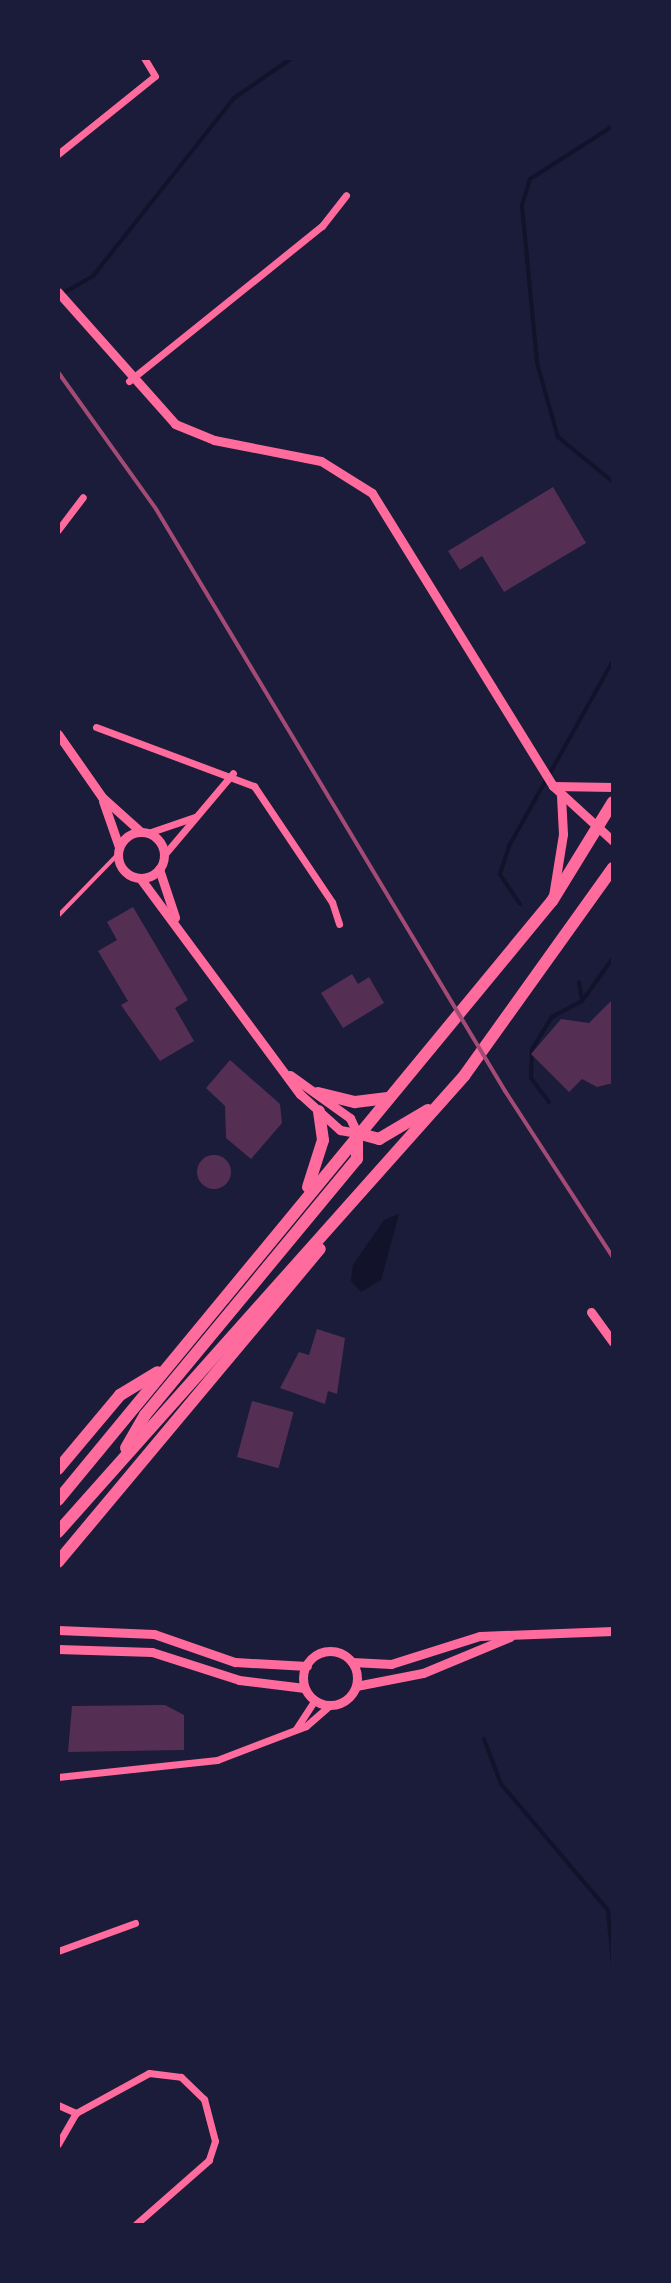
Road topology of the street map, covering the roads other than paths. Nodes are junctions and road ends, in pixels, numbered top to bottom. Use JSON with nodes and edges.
{"nodes":[{"id":1,"x":144,"y":58,"type":"edge"},
{"id":2,"x":58,"y":154,"type":"edge"},
{"id":3,"x":346,"y":195,"type":"dead end"},
{"id":4,"x":58,"y":292,"type":"edge"},
{"id":5,"x":129,"y":381,"type":"junction"},
{"id":6,"x":83,"y":497,"type":"dead end"},
{"id":7,"x":58,"y":530,"type":"edge"},
{"id":8,"x":96,"y":727,"type":"dead end"},
{"id":9,"x":58,"y":734,"type":"edge"},
{"id":10,"x":233,"y":773,"type":"junction"},
{"id":11,"x":553,"y":786,"type":"junction"},
{"id":12,"x":613,"y":787,"type":"edge"},
{"id":13,"x":561,"y":796,"type":"junction"},
{"id":14,"x":102,"y":797,"type":"junction"},
{"id":15,"x":613,"y":802,"type":"edge"},
{"id":16,"x":198,"y":816,"type":"junction"},
{"id":17,"x":598,"y":830,"type":"junction"},
{"id":18,"x":145,"y":833,"type":"junction"},
{"id":19,"x":613,"y":841,"type":"edge"},
{"id":20,"x":119,"y":850,"type":"junction"},
{"id":21,"x":164,"y":855,"type":"junction"},
{"id":22,"x":613,"y":868,"type":"edge"},
{"id":23,"x":159,"y":869,"type":"junction"},
{"id":24,"x":140,"y":878,"type":"junction"},
{"id":25,"x":552,"y":901,"type":"junction"},
{"id":26,"x":58,"y":916,"type":"edge"},
{"id":27,"x":339,"y":924,"type":"dead end"},
{"id":28,"x":179,"y":928,"type":"junction"},
{"id":29,"x":288,"y":1073,"type":"junction"},
{"id":30,"x":318,"y":1093,"type":"junction"},
{"id":31,"x":388,"y":1098,"type":"junction"},
{"id":32,"x":443,"y":1099,"type":"junction"},
{"id":33,"x":319,"y":1111,"type":"junction"},
{"id":34,"x":357,"y":1133,"type":"junction"},
{"id":35,"x":306,"y":1194,"type":"junction"},
{"id":36,"x":350,"y":1207,"type":"junction"},
{"id":37,"x":591,"y":1312,"type":"dead end"},
{"id":38,"x":613,"y":1342,"type":"edge"},
{"id":39,"x":165,"y":1368,"type":"junction"},
{"id":40,"x":58,"y":1469,"type":"edge"},
{"id":41,"x":114,"y":1470,"type":"junction"},
{"id":42,"x":58,"y":1500,"type":"edge"},
{"id":43,"x":58,"y":1532,"type":"edge"},
{"id":44,"x":58,"y":1562,"type":"edge"},
{"id":45,"x":58,"y":1630,"type":"edge"},
{"id":46,"x":613,"y":1631,"type":"edge"},
{"id":47,"x":513,"y":1635,"type":"junction"},
{"id":48,"x":58,"y":1649,"type":"edge"},
{"id":49,"x":352,"y":1662,"type":"junction"},
{"id":50,"x":307,"y":1666,"type":"junction"},
{"id":51,"x":356,"y":1686,"type":"junction"},
{"id":52,"x":305,"y":1688,"type":"junction"},
{"id":53,"x":315,"y":1700,"type":"junction"},
{"id":54,"x":330,"y":1705,"type":"junction"},
{"id":55,"x":295,"y":1731,"type":"junction"},
{"id":56,"x":58,"y":1777,"type":"edge"},
{"id":57,"x":135,"y":1923,"type":"dead end"},
{"id":58,"x":58,"y":1951,"type":"edge"},
{"id":59,"x":58,"y":2105,"type":"edge"},
{"id":60,"x":76,"y":2113,"type":"junction"},
{"id":61,"x":58,"y":2144,"type":"edge"},
{"id":62,"x":135,"y":2225,"type":"edge"}],
"edges":[{"from":1,"to":2,"type":"street"},
{"from":3,"to":5,"type":"street"},
{"from":4,"to":5,"type":"street"},
{"from":5,"to":11,"type":"street"},
{"from":6,"to":7,"type":"street"},
{"from":8,"to":10,"type":"street"},
{"from":9,"to":14,"type":"street"},
{"from":10,"to":16,"type":"street"},
{"from":10,"to":27,"type":"street"},
{"from":11,"to":12,"type":"street"},
{"from":11,"to":13,"type":"street"},
{"from":13,"to":17,"type":"street"},
{"from":13,"to":25,"type":"street"},
{"from":14,"to":18,"type":"street"},
{"from":14,"to":20,"type":"street"},
{"from":15,"to":17,"type":"highway"},
{"from":16,"to":18,"type":"street"},
{"from":16,"to":21,"type":"street"},
{"from":17,"to":19,"type":"street"},
{"from":17,"to":25,"type":"highway"},
{"from":18,"to":20,"type":"street"},
{"from":18,"to":21,"type":"street"},
{"from":20,"to":24,"type":"street"},
{"from":20,"to":26,"type":"lane"},
{"from":21,"to":23,"type":"street"},
{"from":22,"to":32,"type":"highway"},
{"from":23,"to":24,"type":"street"},
{"from":23,"to":28,"type":"street"},
{"from":24,"to":28,"type":"street"},
{"from":25,"to":31,"type":"highway"},
{"from":28,"to":29,"type":"street"},
{"from":29,"to":30,"type":"street"},
{"from":29,"to":33,"type":"street"},
{"from":30,"to":31,"type":"highway"},
{"from":30,"to":34,"type":"street"},
{"from":31,"to":34,"type":"highway"},
{"from":32,"to":34,"type":"highway"},
{"from":32,"to":36,"type":"highway"},
{"from":33,"to":34,"type":"street"},
{"from":33,"to":35,"type":"highway"},
{"from":34,"to":35,"type":"highway"},
{"from":34,"to":41,"type":"highway"},
{"from":35,"to":39,"type":"highway"},
{"from":36,"to":41,"type":"highway"},
{"from":36,"to":44,"type":"highway"},
{"from":37,"to":38,"type":"street"},
{"from":39,"to":40,"type":"highway"},
{"from":39,"to":42,"type":"highway"},
{"from":41,"to":43,"type":"highway"},
{"from":45,"to":50,"type":"street"},
{"from":46,"to":47,"type":"street"},
{"from":47,"to":49,"type":"street"},
{"from":47,"to":51,"type":"street"},
{"from":48,"to":52,"type":"street"},
{"from":49,"to":50,"type":"street"},
{"from":49,"to":51,"type":"street"},
{"from":50,"to":52,"type":"street"},
{"from":51,"to":54,"type":"street"},
{"from":52,"to":53,"type":"street"},
{"from":53,"to":54,"type":"street"},
{"from":53,"to":55,"type":"street"},
{"from":54,"to":55,"type":"street"},
{"from":55,"to":56,"type":"street"},
{"from":57,"to":58,"type":"street"},
{"from":59,"to":60,"type":"street"},
{"from":60,"to":61,"type":"street"},
{"from":60,"to":62,"type":"street"}]}
